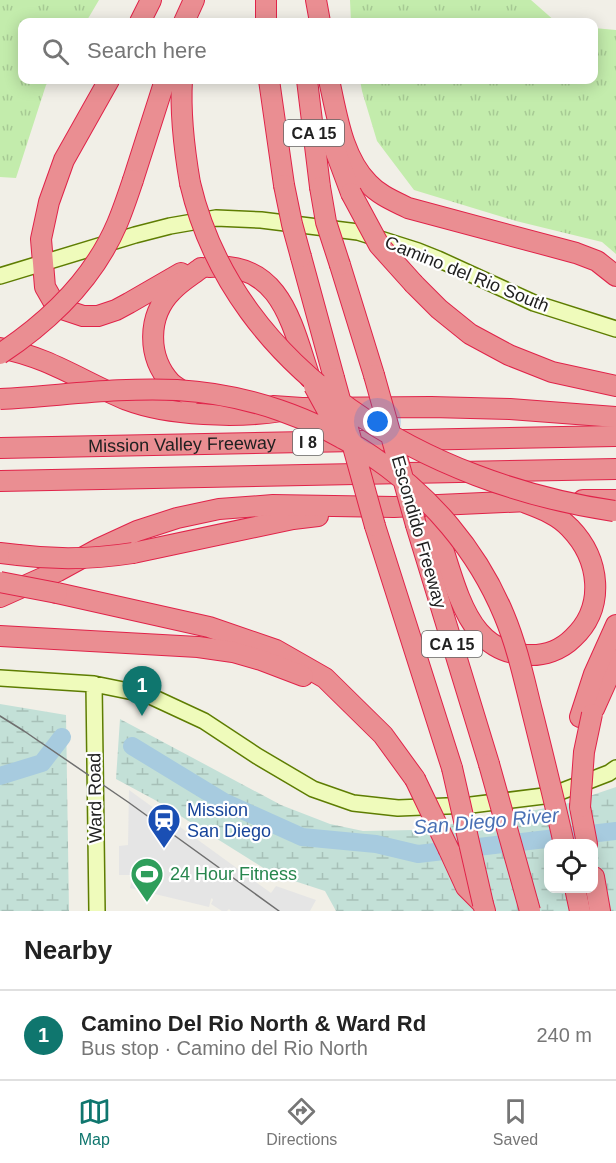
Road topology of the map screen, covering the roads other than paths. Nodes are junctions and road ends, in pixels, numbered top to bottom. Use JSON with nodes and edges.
{"nodes":[{"id":1,"x":151,"y":0,"type":"edge"},
{"id":2,"x":194,"y":0,"type":"edge"},
{"id":3,"x":266,"y":0,"type":"edge"},
{"id":4,"x":306,"y":0,"type":"edge"},
{"id":5,"x":316,"y":0,"type":"edge"},
{"id":6,"x":142,"y":18,"type":"edge"},
{"id":7,"x":186,"y":18,"type":"edge"},
{"id":8,"x":191,"y":18,"type":"edge"},
{"id":9,"x":266,"y":18,"type":"edge"},
{"id":10,"x":306,"y":18,"type":"edge"},
{"id":11,"x":319,"y":18,"type":"edge"},
{"id":12,"x":107,"y":84,"type":"edge"},
{"id":13,"x":164,"y":84,"type":"edge"},
{"id":14,"x":182,"y":84,"type":"edge"},
{"id":15,"x":270,"y":84,"type":"edge"},
{"id":16,"x":307,"y":84,"type":"edge"},
{"id":17,"x":322,"y":84,"type":"edge"},
{"id":18,"x":330,"y":84,"type":"edge"},
{"id":19,"x":292,"y":224,"type":"junction"},
{"id":20,"x":42,"y":263,"type":"junction"},
{"id":21,"x":201,"y":268,"type":"junction"},
{"id":22,"x":0,"y":276,"type":"edge"},
{"id":23,"x":616,"y":276,"type":"edge"},
{"id":24,"x":616,"y":329,"type":"edge"},
{"id":25,"x":0,"y":348,"type":"edge"},
{"id":26,"x":0,"y":354,"type":"edge"},
{"id":27,"x":616,"y":386,"type":"edge"},
{"id":28,"x":0,"y":399,"type":"edge"},
{"id":29,"x":302,"y":408,"type":"junction"},
{"id":30,"x":616,"y":417,"type":"edge"},
{"id":31,"x":616,"y":436,"type":"edge"},
{"id":32,"x":0,"y":448,"type":"edge"},
{"id":33,"x":616,"y":469,"type":"edge"},
{"id":34,"x":360,"y":471,"type":"junction"},
{"id":35,"x":0,"y":481,"type":"edge"},
{"id":36,"x":616,"y":500,"type":"edge"},
{"id":37,"x":521,"y":502,"type":"junction"},
{"id":38,"x":394,"y":507,"type":"junction"},
{"id":39,"x":616,"y":511,"type":"edge"},
{"id":40,"x":425,"y":523,"type":"junction"},
{"id":41,"x":9,"y":554,"type":"edge"},
{"id":42,"x":0,"y":582,"type":"edge"},
{"id":43,"x":0,"y":597,"type":"edge"},
{"id":44,"x":616,"y":625,"type":"edge"},
{"id":45,"x":0,"y":636,"type":"edge"},
{"id":46,"x":616,"y":660,"type":"edge"},
{"id":47,"x":0,"y":678,"type":"edge"},
{"id":48,"x":94,"y":684,"type":"junction"},
{"id":49,"x":356,"y":709,"type":"junction"},
{"id":50,"x":586,"y":715,"type":"junction"},
{"id":51,"x":616,"y":768,"type":"edge"},
{"id":52,"x":563,"y":839,"type":"edge"},
{"id":53,"x":586,"y":839,"type":"edge"},
{"id":54,"x":519,"y":870,"type":"junction"},
{"id":55,"x":576,"y":893,"type":"edge"},
{"id":56,"x":597,"y":893,"type":"edge"},
{"id":57,"x":484,"y":908,"type":"edge"},
{"id":58,"x":96,"y":911,"type":"edge"},
{"id":59,"x":530,"y":911,"type":"edge"},
{"id":60,"x":536,"y":911,"type":"edge"},
{"id":61,"x":580,"y":911,"type":"edge"},
{"id":62,"x":600,"y":911,"type":"edge"}],
"edges":[{"from":1,"to":6,"type":"highway"},
{"from":2,"to":7,"type":"highway"},
{"from":2,"to":8,"type":"highway"},
{"from":3,"to":9,"type":"highway"},
{"from":4,"to":10,"type":"highway"},
{"from":5,"to":11,"type":"highway"},
{"from":12,"to":20,"type":"highway"},
{"from":13,"to":26,"type":"highway","bridge":true},
{"from":14,"to":39,"type":"highway","bridge":true},
{"from":15,"to":19,"type":"highway","number":"CA 15","bridge":true},
{"from":16,"to":40,"type":"highway","name":"Escondido Freeway","number":"CA 15","bridge":true},
{"from":17,"to":27,"type":"highway","bridge":true},
{"from":18,"to":23,"type":"highway"},
{"from":19,"to":20,"type":"main road","name":"Camino del Rio South"},
{"from":19,"to":24,"type":"main road","name":"Camino del Rio South"},
{"from":19,"to":34,"type":"highway","number":"CA 15","bridge":true},
{"from":20,"to":21,"type":"highway"},
{"from":20,"to":22,"type":"main road","name":"Camino del Rio South"},
{"from":21,"to":29,"type":"highway"},
{"from":21,"to":34,"type":"highway","bridge":true},
{"from":25,"to":29,"type":"highway"},
{"from":28,"to":52,"type":"highway","bridge":true},
{"from":29,"to":30,"type":"highway"},
{"from":31,"to":32,"type":"highway","name":"Mission Valley Freeway","number":"I 8"},
{"from":33,"to":35,"type":"highway","name":"Mission Valley Freeway","number":"I 8"},
{"from":34,"to":57,"type":"highway","number":"CA 15","bridge":true},
{"from":36,"to":37,"type":"highway"},
{"from":37,"to":38,"type":"highway"},
{"from":37,"to":40,"type":"highway"},
{"from":38,"to":41,"type":"highway","bridge":true},
{"from":38,"to":43,"type":"highway"},
{"from":40,"to":54,"type":"highway","name":"Escondido Freeway","number":"CA 15","bridge":true},
{"from":42,"to":49,"type":"highway","bridge":true},
{"from":44,"to":50,"type":"highway"},
{"from":45,"to":49,"type":"highway"},
{"from":46,"to":50,"type":"highway"},
{"from":47,"to":48,"type":"main road"},
{"from":48,"to":51,"type":"main road"},
{"from":48,"to":58,"type":"main road","name":"Ward Road"},
{"from":49,"to":57,"type":"highway","bridge":true},
{"from":50,"to":53,"type":"highway","bridge":true},
{"from":54,"to":59,"type":"highway","name":"Escondido Freeway","number":"CA 15","bridge":true},
{"from":54,"to":60,"type":"highway","bridge":true},
{"from":55,"to":61,"type":"highway"},
{"from":56,"to":62,"type":"highway"}]}
